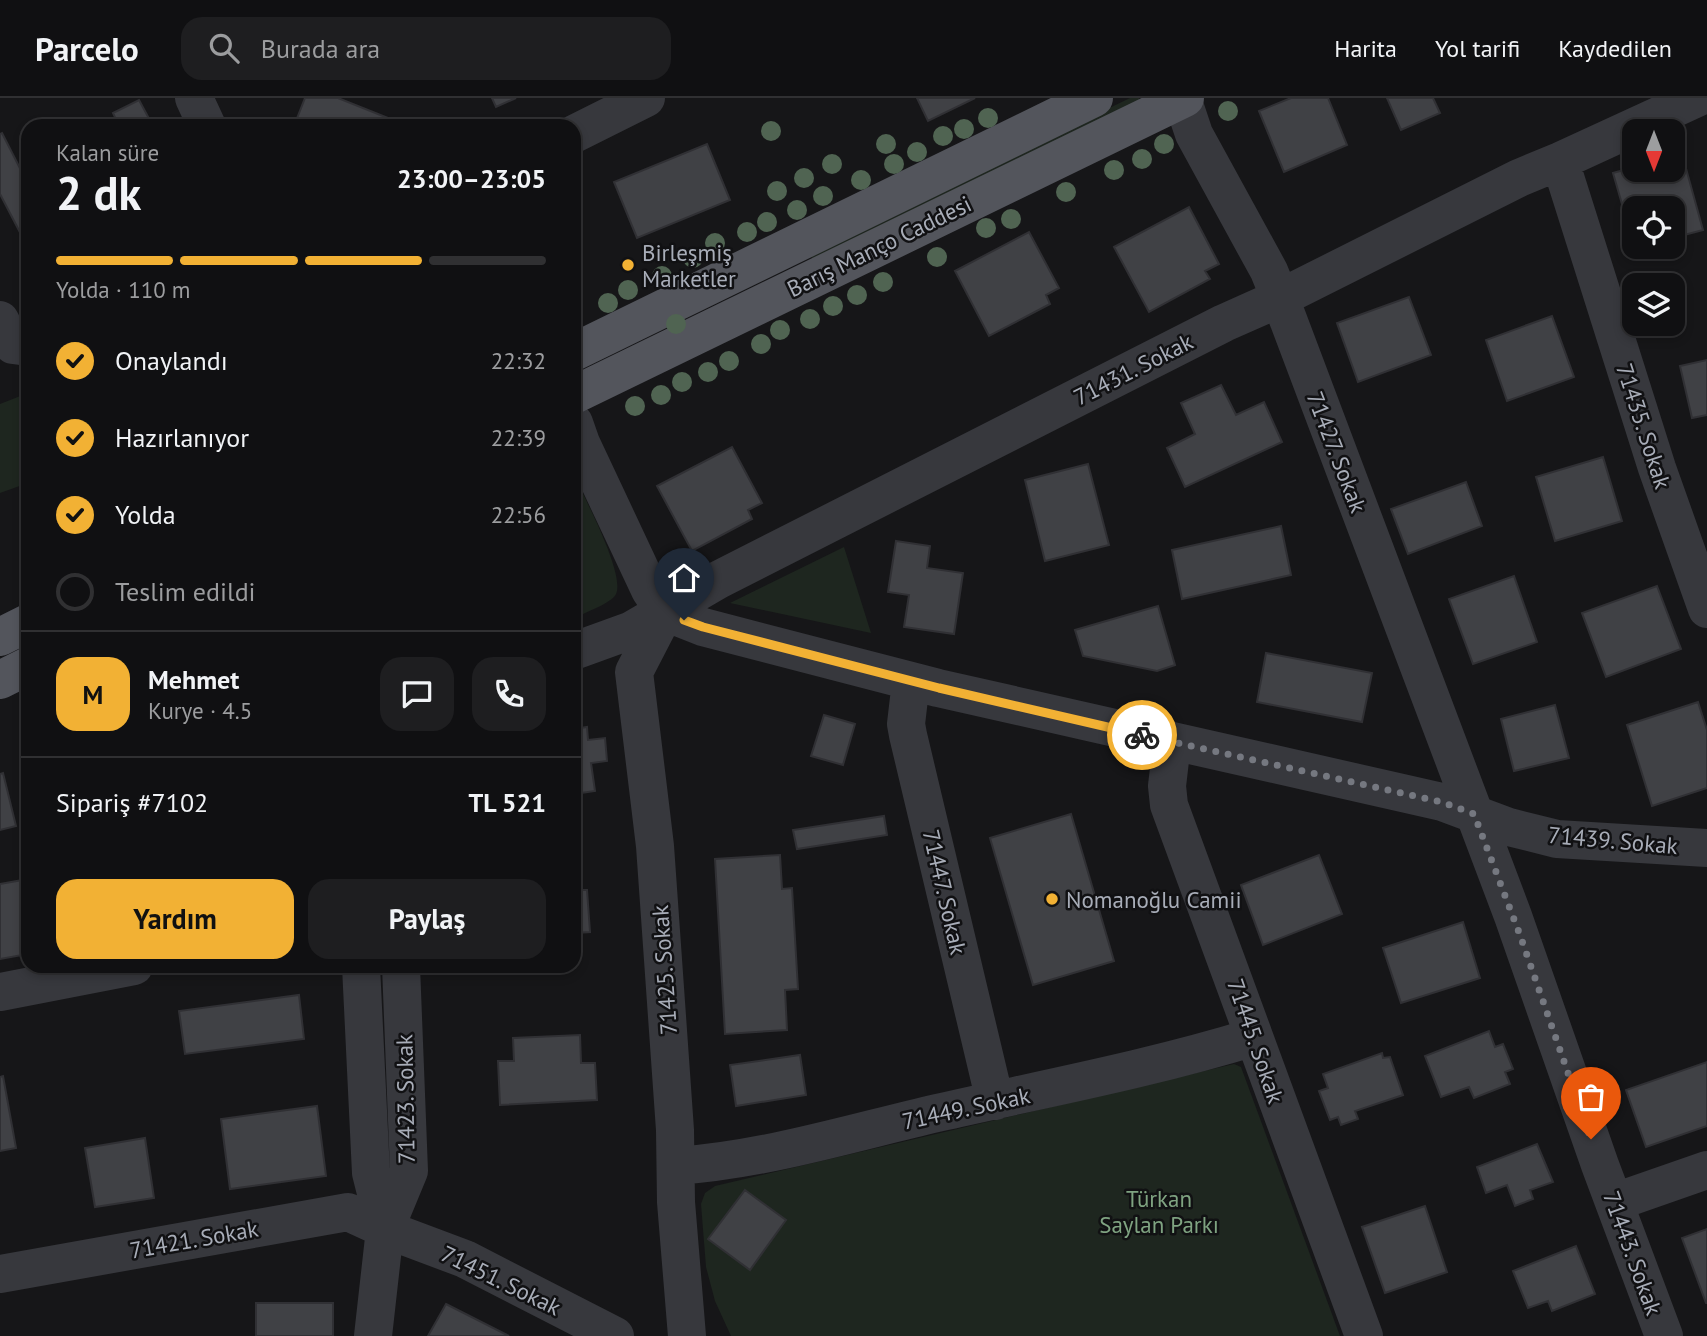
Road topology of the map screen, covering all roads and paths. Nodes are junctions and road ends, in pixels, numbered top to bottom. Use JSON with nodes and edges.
{"nodes":[{"id":1,"x":194,"y":98,"type":"edge"},
{"id":2,"x":646,"y":98,"type":"edge"},
{"id":3,"x":1094,"y":98,"type":"edge"},
{"id":4,"x":1184,"y":98,"type":"edge"},
{"id":5,"x":1697,"y":98,"type":"edge"},
{"id":6,"x":204,"y":119,"type":"edge"},
{"id":7,"x":581,"y":130,"type":"edge"},
{"id":8,"x":1560,"y":162,"type":"junction"},
{"id":9,"x":1280,"y":298,"type":"junction"},
{"id":10,"x":0,"y":320,"type":"edge"},
{"id":11,"x":21,"y":346,"type":"edge"},
{"id":12,"x":581,"y":349,"type":"edge"},
{"id":13,"x":21,"y":362,"type":"edge"},
{"id":14,"x":0,"y":371,"type":"edge"},
{"id":15,"x":581,"y":392,"type":"edge"},
{"id":16,"x":581,"y":438,"type":"edge"},
{"id":17,"x":1707,"y":609,"type":"edge"},
{"id":18,"x":665,"y":612,"type":"junction"},
{"id":19,"x":21,"y":626,"type":"edge"},
{"id":20,"x":0,"y":637,"type":"edge"},
{"id":21,"x":581,"y":648,"type":"edge"},
{"id":22,"x":21,"y":670,"type":"edge"},
{"id":23,"x":0,"y":680,"type":"edge"},
{"id":24,"x":911,"y":681,"type":"junction"},
{"id":25,"x":1172,"y":743,"type":"junction"},
{"id":26,"x":1474,"y":814,"type":"junction"},
{"id":27,"x":1707,"y":848,"type":"edge"},
{"id":28,"x":98,"y":973,"type":"edge"},
{"id":29,"x":361,"y":973,"type":"edge"},
{"id":30,"x":401,"y":973,"type":"edge"},
{"id":31,"x":0,"y":992,"type":"edge"},
{"id":32,"x":1254,"y":1037,"type":"junction"},
{"id":33,"x":995,"y":1101,"type":"junction"},
{"id":34,"x":676,"y":1166,"type":"junction"},
{"id":35,"x":1707,"y":1170,"type":"edge"},
{"id":36,"x":1615,"y":1202,"type":"junction"},
{"id":37,"x":385,"y":1229,"type":"junction"},
{"id":38,"x":0,"y":1274,"type":"edge"},
{"id":39,"x":373,"y":1336,"type":"edge"},
{"id":40,"x":615,"y":1336,"type":"edge"},
{"id":41,"x":687,"y":1336,"type":"edge"},
{"id":42,"x":1364,"y":1336,"type":"edge"},
{"id":43,"x":1664,"y":1336,"type":"edge"}],
"edges":[{"from":1,"to":6,"type":"street"},
{"from":2,"to":7,"type":"street"},
{"from":3,"to":12,"type":"main road","name":"Barış Manço Caddesi"},
{"from":4,"to":9,"type":"street","name":"71427. Sokak"},
{"from":4,"to":15,"type":"main road","name":"Barış Manço Caddesi"},
{"from":5,"to":8,"type":"street","name":"71431. Sokak"},
{"from":8,"to":9,"type":"street","name":"71431. Sokak"},
{"from":8,"to":17,"type":"street","name":"71435. Sokak"},
{"from":9,"to":18,"type":"street","name":"71431. Sokak"},
{"from":9,"to":26,"type":"street","name":"71427. Sokak"},
{"from":10,"to":11,"type":"street"},
{"from":13,"to":14,"type":"street"},
{"from":16,"to":18,"type":"street"},
{"from":18,"to":21,"type":"street","name":"71431. Sokak"},
{"from":18,"to":24,"type":"street","name":"71439. Sokak"},
{"from":18,"to":34,"type":"street","name":"71425. Sokak"},
{"from":19,"to":20,"type":"main road"},
{"from":22,"to":23,"type":"main road"},
{"from":24,"to":25,"type":"street","name":"71439. Sokak"},
{"from":24,"to":33,"type":"street","name":"71447. Sokak"},
{"from":25,"to":26,"type":"street","name":"71439. Sokak"},
{"from":25,"to":32,"type":"street","name":"71445. Sokak"},
{"from":26,"to":27,"type":"street","name":"71439. Sokak"},
{"from":26,"to":36,"type":"street","name":"71443. Sokak"},
{"from":28,"to":31,"type":"street"},
{"from":29,"to":37,"type":"street","name":"71423. Sokak"},
{"from":30,"to":37,"type":"street","name":"71423. Sokak"},
{"from":32,"to":33,"type":"street","name":"71449. Sokak"},
{"from":32,"to":42,"type":"street","name":"71445. Sokak"},
{"from":33,"to":34,"type":"street","name":"71449. Sokak"},
{"from":34,"to":41,"type":"street","name":"71425. Sokak"},
{"from":35,"to":36,"type":"street"},
{"from":36,"to":43,"type":"street","name":"71443. Sokak"},
{"from":37,"to":38,"type":"street","name":"71421. Sokak"},
{"from":37,"to":39,"type":"street","name":"71423. Sokak"},
{"from":37,"to":40,"type":"street","name":"71451. Sokak"}]}
